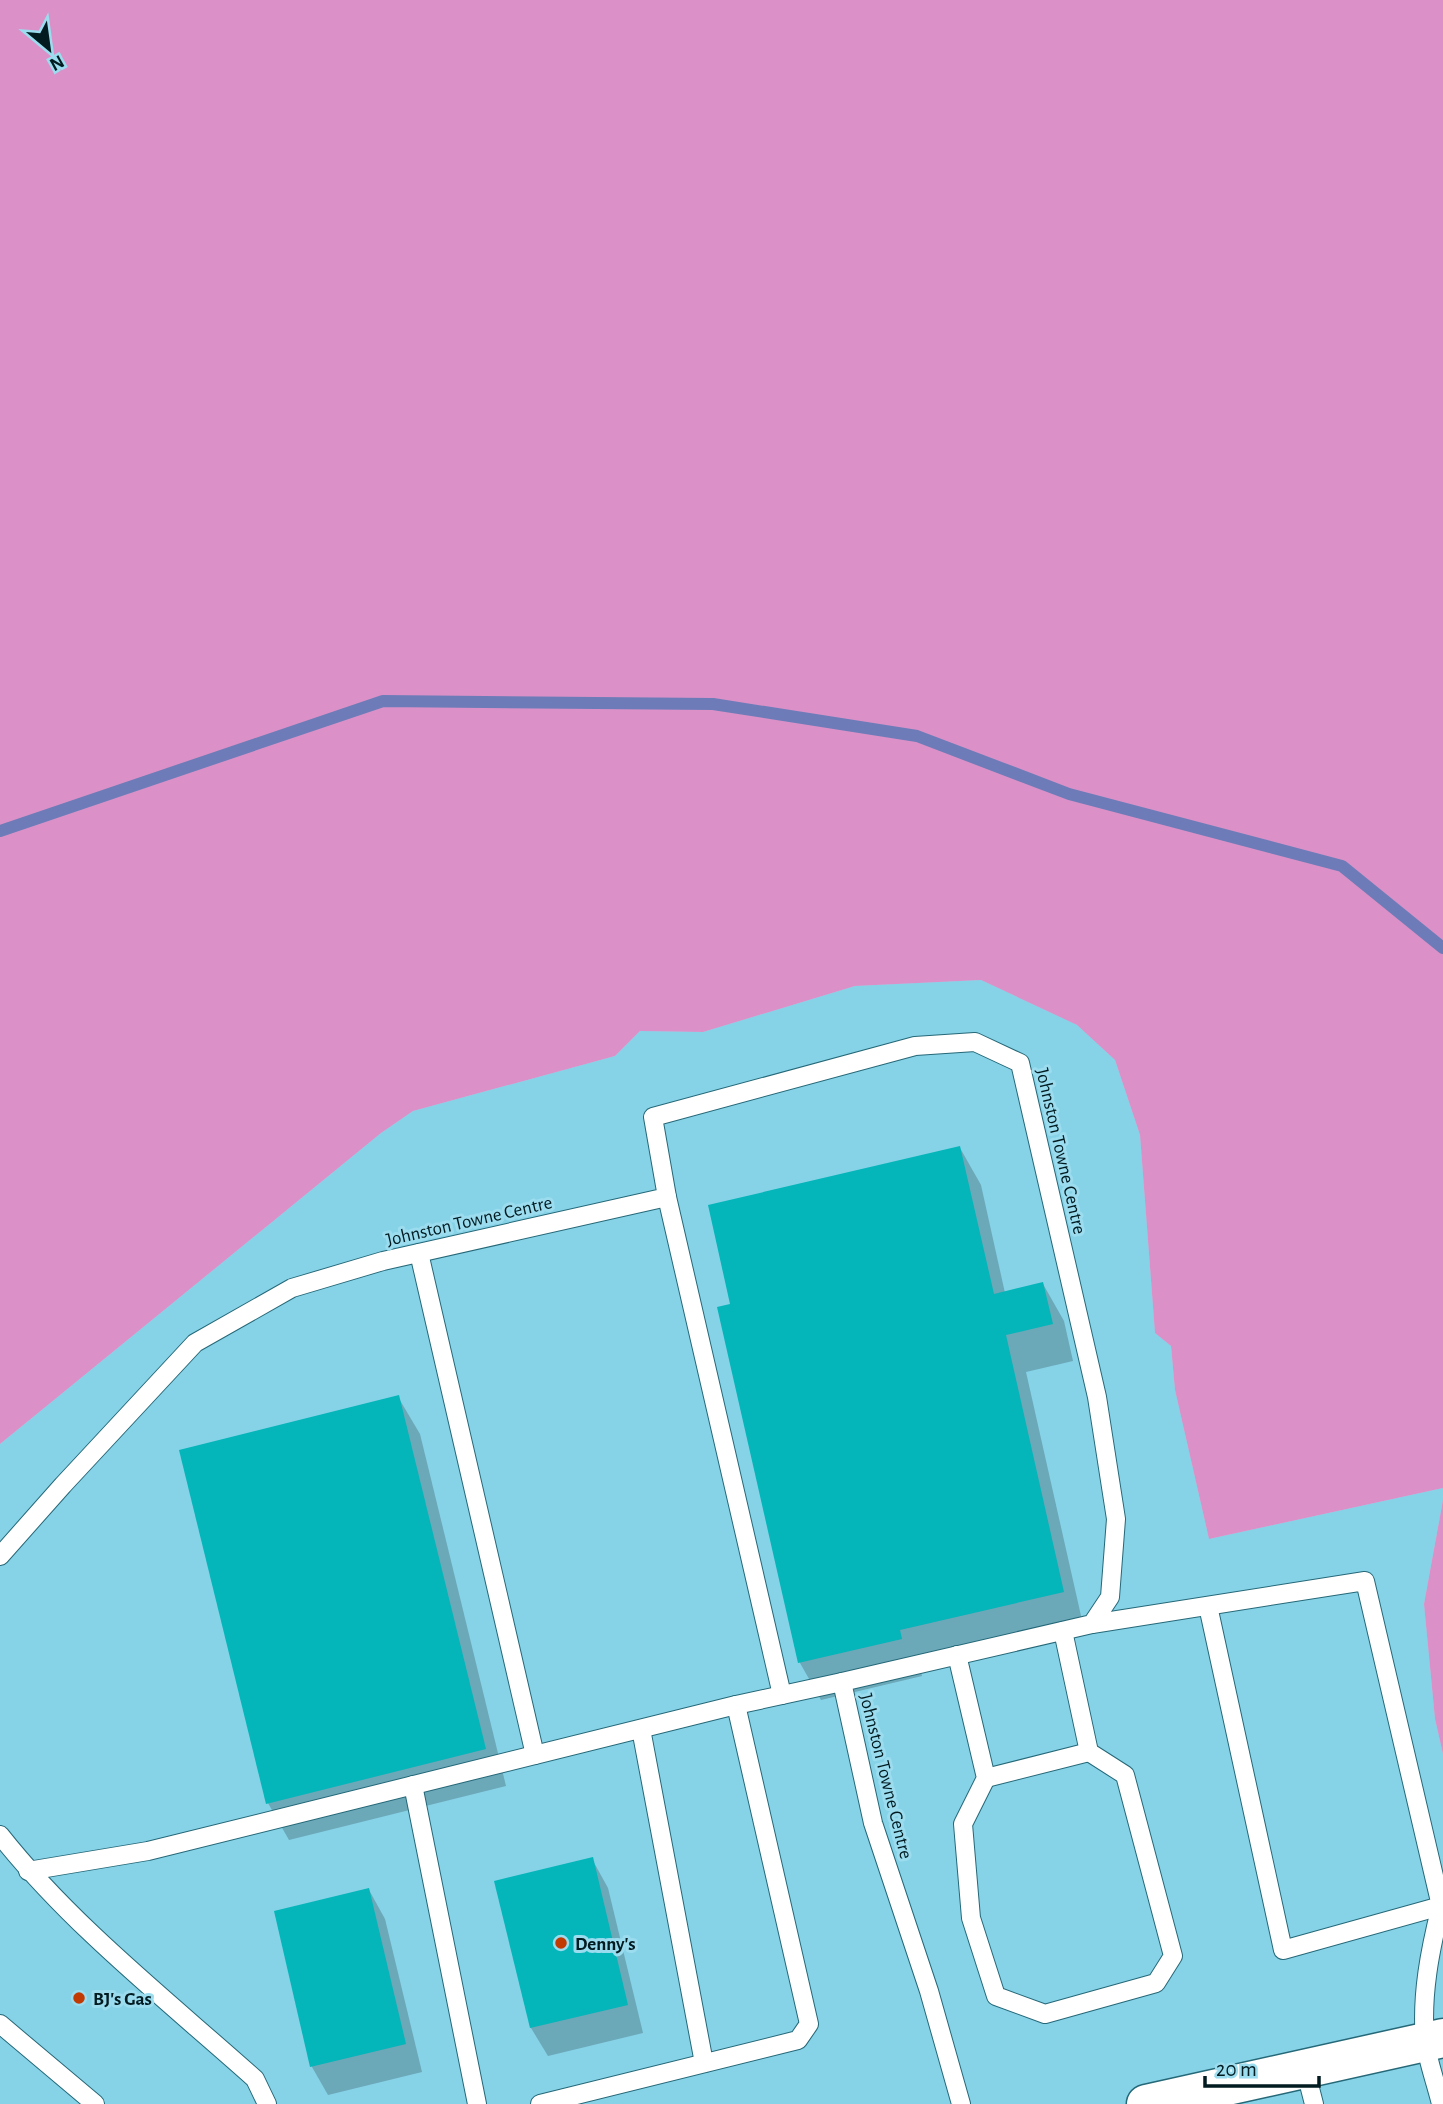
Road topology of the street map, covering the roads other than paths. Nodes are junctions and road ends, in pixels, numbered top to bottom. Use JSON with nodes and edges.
{"nodes":[{"id":1,"x":667,"y":1197,"type":"junction"},
{"id":2,"x":419,"y":1253,"type":"junction"},
{"id":3,"x":0,"y":1556,"type":"edge"},
{"id":4,"x":1208,"y":1606,"type":"junction"},
{"id":5,"x":1092,"y":1624,"type":"junction"},
{"id":6,"x":1063,"y":1630,"type":"junction"},
{"id":7,"x":957,"y":1655,"type":"junction"},
{"id":8,"x":842,"y":1682,"type":"junction"},
{"id":9,"x":782,"y":1695,"type":"junction"},
{"id":10,"x":736,"y":1705,"type":"junction"},
{"id":11,"x":641,"y":1729,"type":"junction"},
{"id":12,"x":1089,"y":1752,"type":"junction"},
{"id":13,"x":535,"y":1755,"type":"junction"},
{"id":14,"x":986,"y":1778,"type":"junction"},
{"id":15,"x":413,"y":1785,"type":"junction"},
{"id":16,"x":0,"y":1835,"type":"edge"},
{"id":17,"x":29,"y":1871,"type":"junction"},
{"id":18,"x":1442,"y":1907,"type":"edge"},
{"id":19,"x":0,"y":2024,"type":"edge"},
{"id":20,"x":1434,"y":2040,"type":"edge"},
{"id":21,"x":704,"y":2063,"type":"junction"},
{"id":22,"x":1309,"y":2086,"type":"edge"},
{"id":23,"x":95,"y":2104,"type":"edge"},
{"id":24,"x":267,"y":2104,"type":"edge"},
{"id":25,"x":477,"y":2104,"type":"edge"},
{"id":26,"x":540,"y":2104,"type":"edge"},
{"id":27,"x":961,"y":2104,"type":"edge"},
{"id":28,"x":1146,"y":2104,"type":"edge"},
{"id":29,"x":1441,"y":2104,"type":"edge"}],
"edges":[{"from":1,"to":2,"type":"lane","name":"Johnston Towne Centre"},
{"from":1,"to":5,"type":"lane","name":"Johnston Towne Centre"},
{"from":1,"to":9,"type":"lane"},
{"from":2,"to":3,"type":"lane","name":"Johnston Towne Centre"},
{"from":2,"to":13,"type":"lane"},
{"from":4,"to":5,"type":"lane"},
{"from":4,"to":18,"type":"lane"},
{"from":4,"to":18,"type":"lane"},
{"from":5,"to":6,"type":"lane","name":"Johnston Towne Centre"},
{"from":6,"to":7,"type":"lane","name":"Johnston Towne Centre"},
{"from":6,"to":12,"type":"lane"},
{"from":7,"to":8,"type":"lane","name":"Johnston Towne Centre"},
{"from":7,"to":14,"type":"lane"},
{"from":8,"to":9,"type":"lane"},
{"from":8,"to":27,"type":"lane","name":"Johnston Towne Centre"},
{"from":9,"to":10,"type":"lane"},
{"from":10,"to":11,"type":"lane"},
{"from":10,"to":21,"type":"lane"},
{"from":11,"to":13,"type":"lane"},
{"from":11,"to":21,"type":"lane"},
{"from":12,"to":14,"type":"lane"},
{"from":12,"to":14,"type":"lane"},
{"from":13,"to":15,"type":"lane"},
{"from":15,"to":17,"type":"lane"},
{"from":15,"to":25,"type":"lane"},
{"from":16,"to":17,"type":"lane"},
{"from":17,"to":24,"type":"lane"},
{"from":18,"to":20,"type":"lane"},
{"from":19,"to":23,"type":"lane"},
{"from":20,"to":22,"type":"main road"},
{"from":20,"to":29,"type":"lane"},
{"from":21,"to":26,"type":"lane"},
{"from":22,"to":28,"type":"main road"}]}
